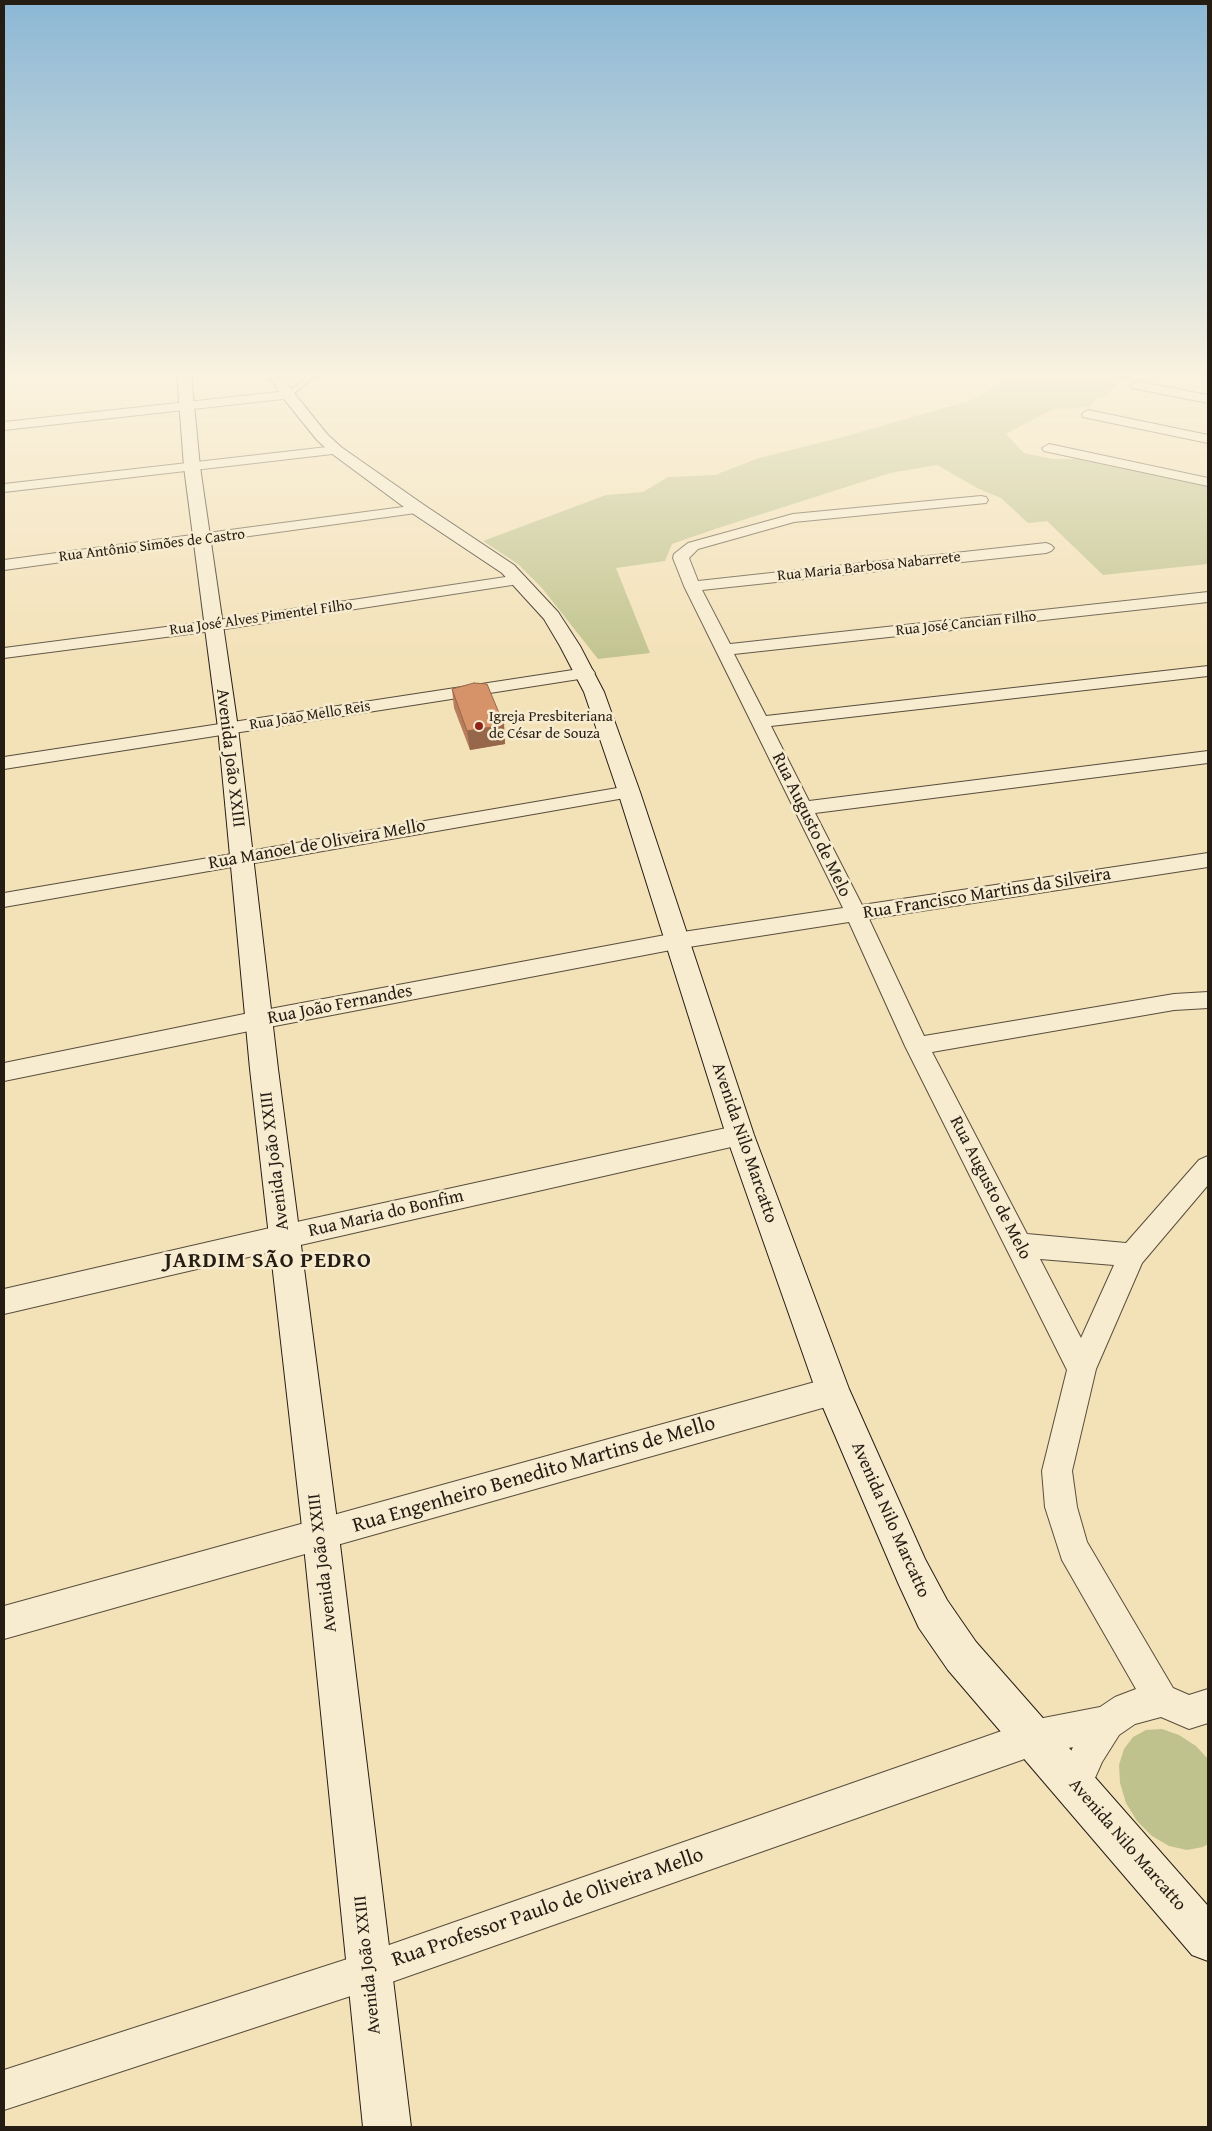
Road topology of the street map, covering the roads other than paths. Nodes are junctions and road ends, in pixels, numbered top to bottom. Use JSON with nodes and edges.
{"nodes":[{"id":1,"x":143,"y":472,"type":"edge"},
{"id":2,"x":193,"y":472,"type":"edge"},
{"id":3,"x":367,"y":472,"type":"edge"},
{"id":4,"x":1163,"y":472,"type":"edge"},
{"id":5,"x":1208,"y":482,"type":"edge"},
{"id":6,"x":4,"y":488,"type":"edge"},
{"id":7,"x":981,"y":500,"type":"dead end"},
{"id":8,"x":418,"y":509,"type":"junction"},
{"id":9,"x":203,"y":540,"type":"junction"},
{"id":10,"x":1046,"y":548,"type":"dead end"},
{"id":11,"x":4,"y":565,"type":"edge"},
{"id":12,"x":519,"y":580,"type":"junction"},
{"id":13,"x":692,"y":586,"type":"junction"},
{"id":14,"x":1208,"y":597,"type":"edge"},
{"id":15,"x":212,"y":626,"type":"junction"},
{"id":16,"x":724,"y":650,"type":"junction"},
{"id":17,"x":4,"y":653,"type":"edge"},
{"id":18,"x":1208,"y":671,"type":"edge"},
{"id":19,"x":586,"y":673,"type":"junction"},
{"id":20,"x":760,"y":722,"type":"junction"},
{"id":21,"x":228,"y":728,"type":"junction"},
{"id":22,"x":1208,"y":757,"type":"edge"},
{"id":23,"x":4,"y":763,"type":"edge"},
{"id":24,"x":630,"y":792,"type":"junction"},
{"id":25,"x":803,"y":808,"type":"junction"},
{"id":26,"x":242,"y":858,"type":"junction"},
{"id":27,"x":1208,"y":860,"type":"edge"},
{"id":28,"x":4,"y":900,"type":"edge"},
{"id":29,"x":856,"y":914,"type":"junction"},
{"id":30,"x":676,"y":941,"type":"junction"},
{"id":31,"x":1208,"y":1000,"type":"edge"},
{"id":32,"x":259,"y":1020,"type":"junction"},
{"id":33,"x":917,"y":1046,"type":"junction"},
{"id":34,"x":4,"y":1072,"type":"edge"},
{"id":35,"x":740,"y":1135,"type":"junction"},
{"id":36,"x":1208,"y":1167,"type":"edge"},
{"id":37,"x":284,"y":1237,"type":"junction"},
{"id":38,"x":1018,"y":1245,"type":"junction"},
{"id":39,"x":1132,"y":1255,"type":"junction"},
{"id":40,"x":4,"y":1302,"type":"edge"},
{"id":41,"x":1082,"y":1369,"type":"junction"},
{"id":42,"x":833,"y":1390,"type":"junction"},
{"id":43,"x":321,"y":1536,"type":"junction"},
{"id":44,"x":4,"y":1623,"type":"edge"},
{"id":45,"x":1192,"y":1711,"type":"edge"},
{"id":46,"x":1107,"y":1723,"type":"junction"},
{"id":47,"x":1033,"y":1738,"type":"junction"},
{"id":48,"x":1074,"y":1784,"type":"junction"},
{"id":49,"x":1208,"y":1939,"type":"edge"},
{"id":50,"x":369,"y":1970,"type":"junction"},
{"id":51,"x":4,"y":2090,"type":"edge"},
{"id":52,"x":386,"y":2127,"type":"edge"}],
"edges":[{"from":1,"to":6,"type":"street"},
{"from":2,"to":9,"type":"street","name":"Avenida João XXIII"},
{"from":3,"to":8,"type":"street","name":"Avenida Nilo Marcatto"},
{"from":4,"to":5,"type":"street"},
{"from":7,"to":13,"type":"street","name":"Rua Augusto de Melo"},
{"from":8,"to":9,"type":"street","name":"Rua Antônio Simões de Castro"},
{"from":8,"to":12,"type":"street","name":"Avenida Nilo Marcatto"},
{"from":9,"to":11,"type":"street","name":"Rua Antônio Simões de Castro"},
{"from":9,"to":15,"type":"street","name":"Avenida João XXIII"},
{"from":10,"to":13,"type":"street","name":"Rua Maria Barbosa Nabarrete"},
{"from":12,"to":15,"type":"street","name":"Rua José Alves Pimentel Filho"},
{"from":12,"to":19,"type":"street","name":"Avenida Nilo Marcatto"},
{"from":13,"to":16,"type":"street","name":"Rua Augusto de Melo"},
{"from":14,"to":16,"type":"street","name":"Rua José Cancian Filho"},
{"from":15,"to":17,"type":"street","name":"Rua José Alves Pimentel Filho"},
{"from":15,"to":21,"type":"street","name":"Avenida João XXIII"},
{"from":16,"to":20,"type":"street","name":"Rua Augusto de Melo"},
{"from":18,"to":20,"type":"street"},
{"from":19,"to":21,"type":"street","name":"Rua João Mello Reis"},
{"from":19,"to":24,"type":"street","name":"Avenida Nilo Marcatto"},
{"from":20,"to":25,"type":"street","name":"Rua Augusto de Melo"},
{"from":21,"to":23,"type":"street","name":"Rua João Mello Reis"},
{"from":21,"to":26,"type":"street","name":"Avenida João XXIII"},
{"from":22,"to":25,"type":"street"},
{"from":24,"to":26,"type":"street","name":"Rua Manoel de Oliveira Mello"},
{"from":24,"to":30,"type":"street","name":"Avenida Nilo Marcatto"},
{"from":25,"to":29,"type":"street","name":"Rua Augusto de Melo"},
{"from":26,"to":28,"type":"street","name":"Rua Manoel de Oliveira Mello"},
{"from":26,"to":32,"type":"street","name":"Avenida João XXIII"},
{"from":27,"to":29,"type":"street","name":"Rua Francisco Martins da Silveira"},
{"from":29,"to":30,"type":"street","name":"Rua Francisco Martins da Silveira"},
{"from":29,"to":33,"type":"street","name":"Rua Augusto de Melo"},
{"from":30,"to":32,"type":"street","name":"Rua João Fernandes"},
{"from":30,"to":35,"type":"street","name":"Avenida Nilo Marcatto"},
{"from":31,"to":33,"type":"street"},
{"from":32,"to":34,"type":"street","name":"Rua João Fernandes"},
{"from":32,"to":37,"type":"street","name":"Avenida João XXIII"},
{"from":33,"to":38,"type":"street","name":"Rua Augusto de Melo"},
{"from":35,"to":37,"type":"street","name":"Rua Maria do Bonfim"},
{"from":35,"to":42,"type":"street","name":"Avenida Nilo Marcatto"},
{"from":36,"to":39,"type":"street"},
{"from":37,"to":40,"type":"street","name":"Rua Maria do Bonfim"},
{"from":37,"to":43,"type":"street","name":"Avenida João XXIII"},
{"from":38,"to":39,"type":"street"},
{"from":38,"to":41,"type":"street","name":"Rua Augusto de Melo"},
{"from":39,"to":41,"type":"street"},
{"from":41,"to":45,"type":"street"},
{"from":42,"to":43,"type":"street","name":"Rua Engenheiro Benedito Martins de Mello"},
{"from":42,"to":47,"type":"street","name":"Avenida Nilo Marcatto"},
{"from":43,"to":44,"type":"street","name":"Rua Engenheiro Benedito Martins de Mello"},
{"from":43,"to":50,"type":"street","name":"Avenida João XXIII"},
{"from":45,"to":46,"type":"street"},
{"from":46,"to":47,"type":"street","name":"Rua Professor Paulo de Oliveira Mello"},
{"from":46,"to":48,"type":"street"},
{"from":47,"to":48,"type":"street","name":"Avenida Nilo Marcatto"},
{"from":47,"to":50,"type":"street","name":"Rua Professor Paulo de Oliveira Mello"},
{"from":48,"to":49,"type":"street","name":"Avenida Nilo Marcatto"},
{"from":50,"to":51,"type":"street","name":"Rua Professor Paulo de Oliveira Mello"},
{"from":50,"to":52,"type":"street","name":"Avenida João XXIII"}]}
